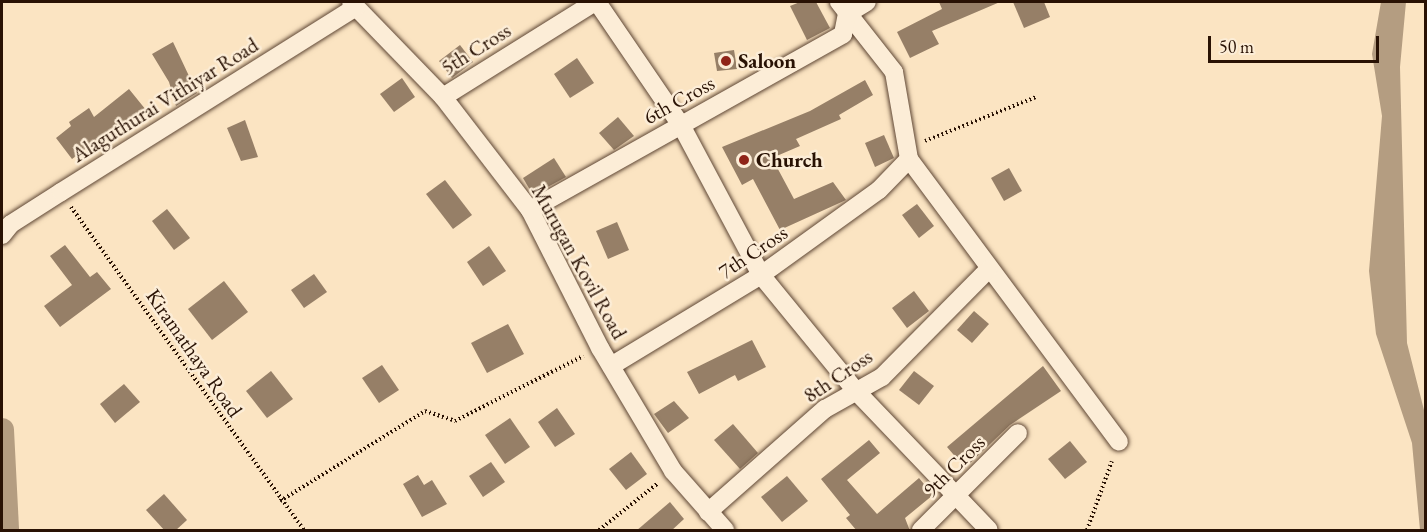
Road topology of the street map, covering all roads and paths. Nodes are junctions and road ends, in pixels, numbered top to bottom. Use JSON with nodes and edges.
{"nodes":[{"id":1,"x":596,"y":2,"type":"edge"},
{"id":2,"x":867,"y":2,"type":"edge"},
{"id":3,"x":354,"y":4,"type":"edge"},
{"id":4,"x":843,"y":8,"type":"edge"},
{"id":5,"x":443,"y":97,"type":"junction"},
{"id":6,"x":1036,"y":97,"type":"dead end"},
{"id":7,"x":681,"y":125,"type":"junction"},
{"id":8,"x":909,"y":153,"type":"junction"},
{"id":9,"x":61,"y":192,"type":"junction"},
{"id":10,"x":530,"y":210,"type":"junction"},
{"id":11,"x":2,"y":236,"type":"edge"},
{"id":12,"x":988,"y":270,"type":"junction"},
{"id":13,"x":761,"y":275,"type":"junction"},
{"id":14,"x":600,"y":348,"type":"junction"},
{"id":15,"x":611,"y":366,"type":"junction"},
{"id":16,"x":856,"y":392,"type":"junction"},
{"id":17,"x":1018,"y":433,"type":"dead end"},
{"id":18,"x":1119,"y":442,"type":"joint"},
{"id":19,"x":673,"y":471,"type":"junction"},
{"id":20,"x":955,"y":496,"type":"junction"},
{"id":21,"x":280,"y":501,"type":"junction"},
{"id":22,"x":708,"y":512,"type":"junction"},
{"id":23,"x":304,"y":531,"type":"edge"},
{"id":24,"x":599,"y":531,"type":"edge"},
{"id":25,"x":725,"y":531,"type":"edge"},
{"id":26,"x":921,"y":531,"type":"edge"},
{"id":27,"x":988,"y":531,"type":"edge"},
{"id":28,"x":1087,"y":531,"type":"edge"}],
"edges":[{"from":1,"to":5,"type":"street","name":"5th Cross"},
{"from":1,"to":7,"type":"street"},
{"from":2,"to":4,"type":"street"},
{"from":3,"to":5,"type":"street","name":"Murugan Kovil Road"},
{"from":3,"to":9,"type":"street","name":"Alaguthurai Vithiyar Road"},
{"from":4,"to":7,"type":"street","name":"6th Cross"},
{"from":4,"to":8,"type":"street"},
{"from":5,"to":10,"type":"street","name":"Murugan Kovil Road"},
{"from":6,"to":8,"type":"path"},
{"from":7,"to":10,"type":"street","name":"6th Cross"},
{"from":7,"to":13,"type":"street"},
{"from":8,"to":12,"type":"street"},
{"from":8,"to":13,"type":"street","name":"7th Cross"},
{"from":9,"to":11,"type":"street","name":"Alaguthurai Vithiyar Road"},
{"from":9,"to":21,"type":"path","name":"Kiramathaya Road"},
{"from":10,"to":14,"type":"street","name":"Murugan Kovil Road"},
{"from":12,"to":16,"type":"street","name":"8th Cross"},
{"from":12,"to":18,"type":"street"},
{"from":13,"to":15,"type":"street","name":"7th Cross"},
{"from":13,"to":16,"type":"street"},
{"from":14,"to":15,"type":"street","name":"Murugan Kovil Road"},
{"from":14,"to":21,"type":"path"},
{"from":15,"to":19,"type":"street","name":"Murugan Kovil Road"},
{"from":16,"to":20,"type":"street"},
{"from":16,"to":22,"type":"street","name":"8th Cross"},
{"from":17,"to":20,"type":"street","name":"9th Cross"},
{"from":18,"to":28,"type":"path"},
{"from":19,"to":22,"type":"street","name":"Murugan Kovil Road"},
{"from":19,"to":24,"type":"path"},
{"from":20,"to":26,"type":"street","name":"9th Cross"},
{"from":20,"to":27,"type":"street"},
{"from":21,"to":23,"type":"path","name":"Kiramathaya Road"},
{"from":22,"to":25,"type":"street","name":"Murugan Kovil Road"}]}
